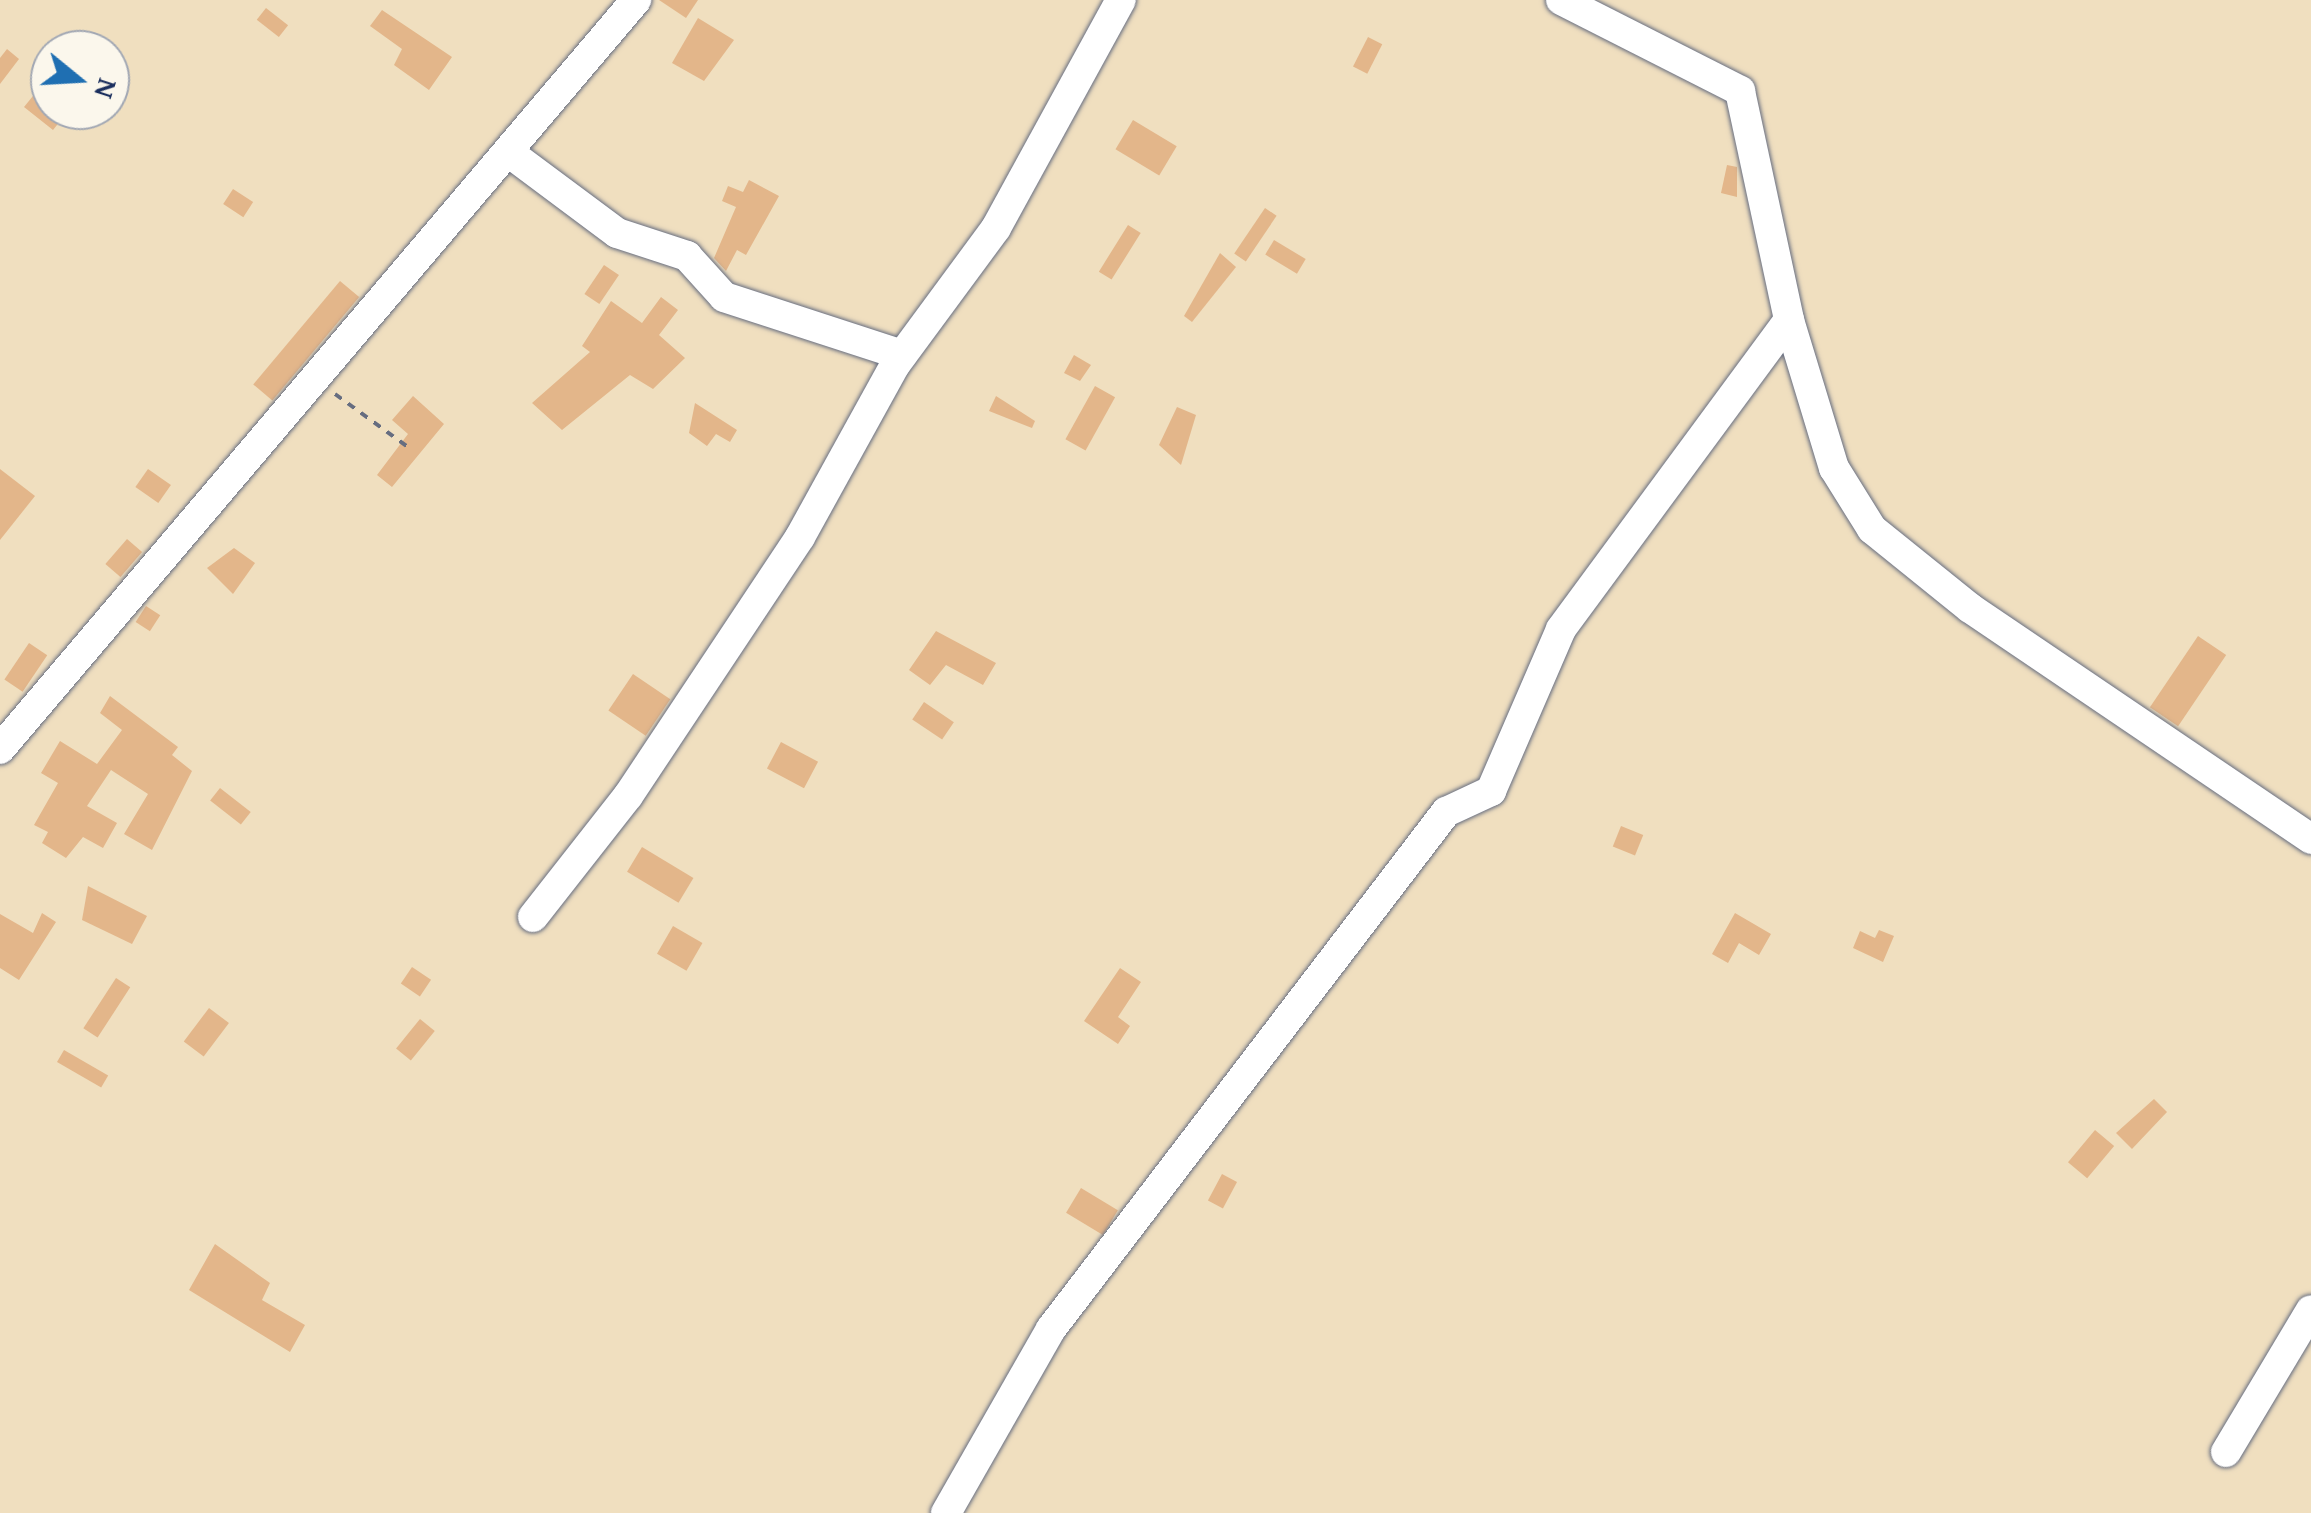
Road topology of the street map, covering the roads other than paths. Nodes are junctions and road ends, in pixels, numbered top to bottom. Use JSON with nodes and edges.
{"nodes":[{"id":1,"x":636,"y":0,"type":"edge"},
{"id":2,"x":1121,"y":0,"type":"edge"},
{"id":3,"x":1561,"y":0,"type":"edge"},
{"id":4,"x":511,"y":154,"type":"junction"},
{"id":5,"x":1789,"y":320,"type":"junction"},
{"id":6,"x":902,"y":356,"type":"junction"},
{"id":7,"x":0,"y":749,"type":"edge"},
{"id":8,"x":2311,"y":839,"type":"edge"},
{"id":9,"x":532,"y":917,"type":"dead end"},
{"id":10,"x":2311,"y":1310,"type":"edge"},
{"id":11,"x":2226,"y":1452,"type":"dead end"},
{"id":12,"x":946,"y":1513,"type":"edge"}],
"edges":[{"from":1,"to":4,"type":"street"},
{"from":2,"to":6,"type":"street"},
{"from":3,"to":5,"type":"street"},
{"from":4,"to":6,"type":"street"},
{"from":4,"to":7,"type":"street"},
{"from":5,"to":8,"type":"street"},
{"from":5,"to":12,"type":"street"},
{"from":6,"to":9,"type":"street"},
{"from":10,"to":11,"type":"street"}]}
